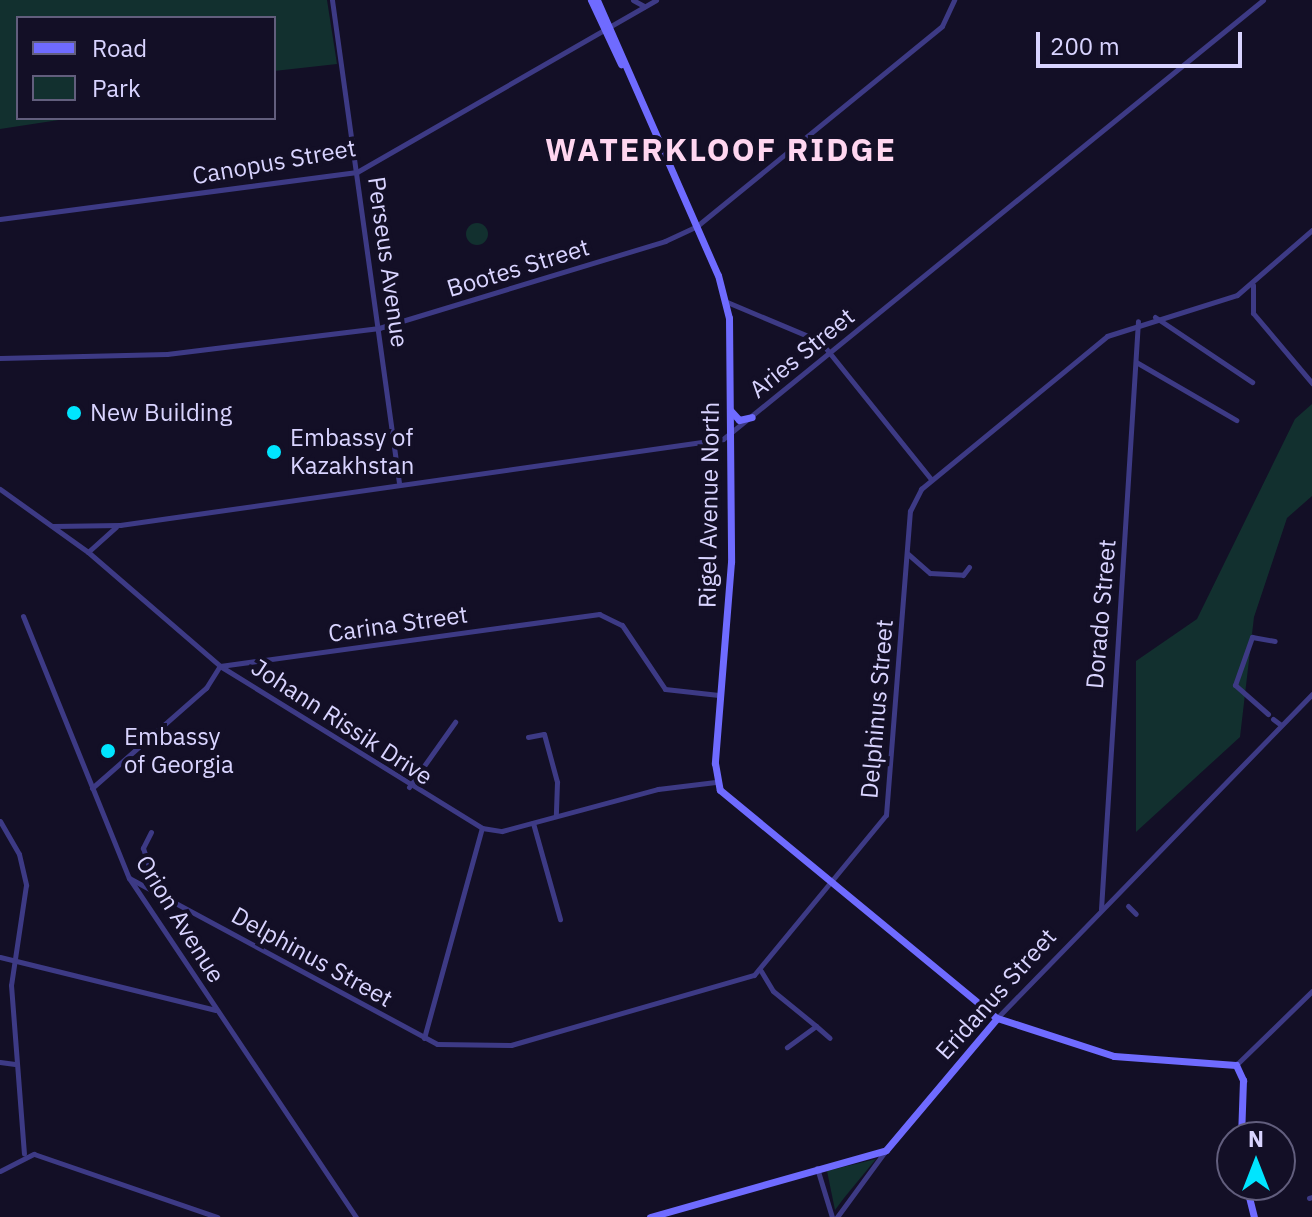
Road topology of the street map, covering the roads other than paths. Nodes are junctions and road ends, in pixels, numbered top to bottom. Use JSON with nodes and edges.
{"nodes":[{"id":1,"x":332,"y":0,"type":"edge"},
{"id":2,"x":591,"y":0,"type":"edge"},
{"id":3,"x":597,"y":0,"type":"edge"},
{"id":4,"x":633,"y":0,"type":"edge"},
{"id":5,"x":656,"y":0,"type":"edge"},
{"id":6,"x":954,"y":0,"type":"edge"},
{"id":7,"x":1263,"y":0,"type":"edge"},
{"id":8,"x":644,"y":6,"type":"junction"},
{"id":9,"x":608,"y":29,"type":"junction"},
{"id":10,"x":357,"y":172,"type":"junction"},
{"id":11,"x":0,"y":219,"type":"edge"},
{"id":12,"x":697,"y":226,"type":"junction"},
{"id":13,"x":1312,"y":230,"type":"edge"},
{"id":14,"x":1253,"y":285,"type":"junction"},
{"id":15,"x":727,"y":302,"type":"junction"},
{"id":16,"x":1154,"y":317,"type":"junction"},
{"id":17,"x":1138,"y":321,"type":"junction"},
{"id":18,"x":379,"y":328,"type":"junction"},
{"id":19,"x":829,"y":354,"type":"junction"},
{"id":20,"x":0,"y":358,"type":"edge"},
{"id":21,"x":1136,"y":362,"type":"junction"},
{"id":22,"x":1252,"y":382,"type":"dead end"},
{"id":23,"x":1312,"y":383,"type":"edge"},
{"id":24,"x":730,"y":409,"type":"junction"},
{"id":25,"x":752,"y":417,"type":"junction"},
{"id":26,"x":1236,"y":420,"type":"dead end"},
{"id":27,"x":730,"y":435,"type":"junction"},
{"id":28,"x":931,"y":479,"type":"junction"},
{"id":29,"x":399,"y":482,"type":"junction"},
{"id":30,"x":0,"y":489,"type":"edge"},
{"id":31,"x":120,"y":525,"type":"junction"},
{"id":32,"x":53,"y":526,"type":"junction"},
{"id":33,"x":88,"y":552,"type":"junction"},
{"id":34,"x":908,"y":554,"type":"junction"},
{"id":35,"x":969,"y":567,"type":"dead end"},
{"id":36,"x":23,"y":616,"type":"dead end"},
{"id":37,"x":1275,"y":641,"type":"dead end"},
{"id":38,"x":220,"y":666,"type":"junction"},
{"id":39,"x":1312,"y":694,"type":"edge"},
{"id":40,"x":719,"y":695,"type":"junction"},
{"id":41,"x":455,"y":722,"type":"dead end"},
{"id":42,"x":1281,"y":725,"type":"junction"},
{"id":43,"x":528,"y":737,"type":"dead end"},
{"id":44,"x":716,"y":782,"type":"junction"},
{"id":45,"x":409,"y":787,"type":"junction"},
{"id":46,"x":92,"y":788,"type":"junction"},
{"id":47,"x":556,"y":816,"type":"junction"},
{"id":48,"x":0,"y":821,"type":"edge"},
{"id":49,"x":533,"y":823,"type":"junction"},
{"id":50,"x":482,"y":828,"type":"junction"},
{"id":51,"x":151,"y":832,"type":"dead end"},
{"id":52,"x":129,"y":878,"type":"junction"},
{"id":53,"x":834,"y":885,"type":"junction"},
{"id":54,"x":157,"y":892,"type":"junction"},
{"id":55,"x":1128,"y":906,"type":"dead end"},
{"id":56,"x":1101,"y":909,"type":"junction"},
{"id":57,"x":1136,"y":914,"type":"dead end"},
{"id":58,"x":560,"y":919,"type":"dead end"},
{"id":59,"x":0,"y":957,"type":"edge"},
{"id":60,"x":14,"y":962,"type":"junction"},
{"id":61,"x":761,"y":971,"type":"junction"},
{"id":62,"x":1312,"y":991,"type":"edge"},
{"id":63,"x":217,"y":1010,"type":"junction"},
{"id":64,"x":997,"y":1018,"type":"junction"},
{"id":65,"x":816,"y":1026,"type":"junction"},
{"id":66,"x":424,"y":1038,"type":"junction"},
{"id":67,"x":830,"y":1038,"type":"dead end"},
{"id":68,"x":787,"y":1047,"type":"dead end"},
{"id":69,"x":0,"y":1062,"type":"edge"},
{"id":70,"x":15,"y":1064,"type":"junction"},
{"id":71,"x":1236,"y":1065,"type":"junction"},
{"id":72,"x":1242,"y":1121,"type":"edge"},
{"id":73,"x":886,"y":1150,"type":"junction"},
{"id":74,"x":24,"y":1154,"type":"junction"},
{"id":75,"x":816,"y":1167,"type":"junction"},
{"id":76,"x":0,"y":1171,"type":"edge"},
{"id":77,"x":217,"y":1217,"type":"edge"},
{"id":78,"x":356,"y":1217,"type":"edge"},
{"id":79,"x":650,"y":1217,"type":"edge"},
{"id":80,"x":834,"y":1217,"type":"edge"}],
"edges":[{"from":1,"to":10,"type":"street","name":"Perseus Avenue"},
{"from":2,"to":9,"type":"main road","name":"Rigel Avenue North"},
{"from":3,"to":9,"type":"main road","name":"Rigel Avenue North"},
{"from":4,"to":8,"type":"street"},
{"from":5,"to":8,"type":"street","name":"Canopus Street"},
{"from":6,"to":12,"type":"street","name":"Bootes Street"},
{"from":7,"to":19,"type":"street","name":"Aries Street"},
{"from":8,"to":9,"type":"street","name":"Canopus Street"},
{"from":9,"to":10,"type":"street","name":"Canopus Street"},
{"from":9,"to":12,"type":"main road","name":"Rigel Avenue North"},
{"from":10,"to":11,"type":"street","name":"Canopus Street"},
{"from":10,"to":18,"type":"street","name":"Perseus Avenue"},
{"from":12,"to":15,"type":"main road","name":"Rigel Avenue North"},
{"from":12,"to":18,"type":"street","name":"Bootes Street"},
{"from":13,"to":14,"type":"street","name":"Delphinus Street"},
{"from":14,"to":16,"type":"street","name":"Delphinus Street"},
{"from":14,"to":23,"type":"street"},
{"from":15,"to":19,"type":"street"},
{"from":15,"to":24,"type":"main road","name":"Rigel Avenue North"},
{"from":16,"to":17,"type":"street","name":"Delphinus Street"},
{"from":16,"to":22,"type":"street"},
{"from":17,"to":21,"type":"street","name":"Dorado Street"},
{"from":17,"to":28,"type":"street","name":"Delphinus Street"},
{"from":18,"to":20,"type":"street","name":"Bootes Street"},
{"from":18,"to":29,"type":"street","name":"Perseus Avenue"},
{"from":19,"to":25,"type":"street","name":"Aries Street"},
{"from":19,"to":28,"type":"street"},
{"from":21,"to":26,"type":"street"},
{"from":21,"to":56,"type":"street","name":"Dorado Street"},
{"from":24,"to":25,"type":"main road"},
{"from":24,"to":27,"type":"main road","name":"Rigel Avenue North"},
{"from":25,"to":27,"type":"street","name":"Aries Street"},
{"from":27,"to":29,"type":"street"},
{"from":27,"to":40,"type":"main road","name":"Rigel Avenue North"},
{"from":28,"to":34,"type":"street","name":"Delphinus Street"},
{"from":29,"to":31,"type":"street"},
{"from":30,"to":32,"type":"street","name":"Johann Rissik Drive"},
{"from":31,"to":32,"type":"street"},
{"from":31,"to":33,"type":"street"},
{"from":32,"to":33,"type":"street","name":"Johann Rissik Drive"},
{"from":33,"to":38,"type":"street","name":"Johann Rissik Drive"},
{"from":34,"to":35,"type":"street"},
{"from":34,"to":53,"type":"street","name":"Delphinus Street"},
{"from":36,"to":46,"type":"street","name":"Orion Avenue"},
{"from":37,"to":42,"type":"street"},
{"from":38,"to":40,"type":"street","name":"Carina Street"},
{"from":38,"to":45,"type":"street","name":"Johann Rissik Drive"},
{"from":38,"to":46,"type":"street"},
{"from":39,"to":42,"type":"street","name":"Eridanus Street"},
{"from":40,"to":44,"type":"main road","name":"Rigel Avenue North"},
{"from":41,"to":45,"type":"street"},
{"from":42,"to":56,"type":"street","name":"Eridanus Street"},
{"from":43,"to":47,"type":"street"},
{"from":44,"to":47,"type":"street"},
{"from":44,"to":53,"type":"main road"},
{"from":45,"to":50,"type":"street","name":"Johann Rissik Drive"},
{"from":46,"to":52,"type":"street","name":"Orion Avenue"},
{"from":47,"to":49,"type":"street"},
{"from":48,"to":60,"type":"street"},
{"from":49,"to":50,"type":"street"},
{"from":49,"to":58,"type":"street"},
{"from":50,"to":66,"type":"street"},
{"from":51,"to":54,"type":"street"},
{"from":52,"to":54,"type":"street","name":"Delphinus Street"},
{"from":52,"to":63,"type":"street","name":"Orion Avenue"},
{"from":53,"to":61,"type":"street","name":"Delphinus Street"},
{"from":53,"to":64,"type":"main road"},
{"from":54,"to":66,"type":"street","name":"Delphinus Street"},
{"from":55,"to":57,"type":"street"},
{"from":56,"to":64,"type":"street","name":"Eridanus Street"},
{"from":59,"to":60,"type":"street"},
{"from":60,"to":63,"type":"street"},
{"from":60,"to":70,"type":"street"},
{"from":61,"to":65,"type":"street"},
{"from":61,"to":66,"type":"street","name":"Delphinus Street"},
{"from":62,"to":71,"type":"street"},
{"from":63,"to":78,"type":"street","name":"Orion Avenue"},
{"from":64,"to":71,"type":"main road"},
{"from":64,"to":73,"type":"main road","name":"Eridanus Street"},
{"from":65,"to":67,"type":"street"},
{"from":65,"to":68,"type":"street"},
{"from":69,"to":70,"type":"street"},
{"from":70,"to":74,"type":"street"},
{"from":71,"to":72,"type":"main road"},
{"from":73,"to":75,"type":"main road"},
{"from":73,"to":80,"type":"street"},
{"from":74,"to":76,"type":"street"},
{"from":74,"to":77,"type":"street"},
{"from":75,"to":79,"type":"main road"},
{"from":75,"to":80,"type":"street"}]}
